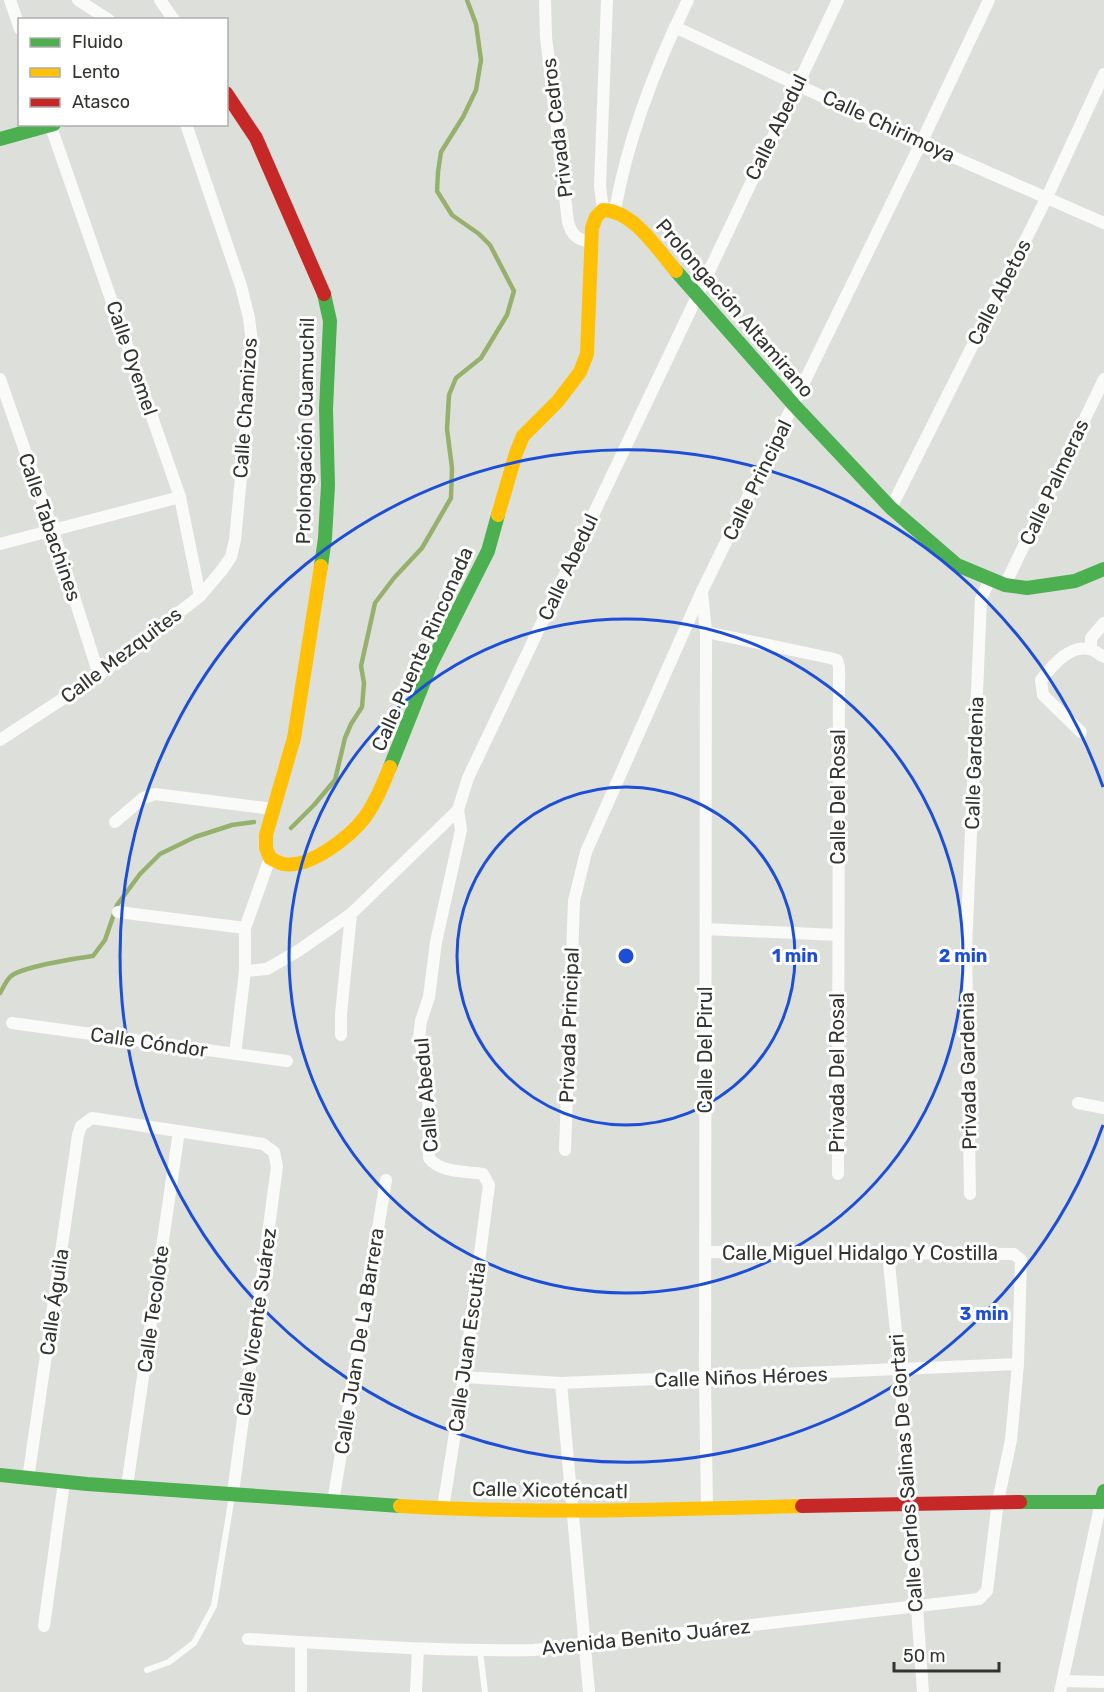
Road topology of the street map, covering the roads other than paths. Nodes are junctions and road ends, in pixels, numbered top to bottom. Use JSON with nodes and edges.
{"nodes":[{"id":1,"x":10,"y":0,"type":"edge"},
{"id":2,"x":78,"y":0,"type":"edge"},
{"id":3,"x":160,"y":0,"type":"edge"},
{"id":4,"x":545,"y":0,"type":"edge"},
{"id":5,"x":607,"y":0,"type":"edge"},
{"id":6,"x":688,"y":0,"type":"edge"},
{"id":7,"x":838,"y":0,"type":"edge"},
{"id":8,"x":989,"y":0,"type":"edge"},
{"id":9,"x":106,"y":18,"type":"edge"},
{"id":10,"x":173,"y":18,"type":"edge"},
{"id":11,"x":18,"y":23,"type":"edge"},
{"id":12,"x":675,"y":27,"type":"junction"},
{"id":13,"x":1104,"y":74,"type":"edge"},
{"id":14,"x":798,"y":83,"type":"junction"},
{"id":15,"x":228,"y":96,"type":"edge"},
{"id":16,"x":47,"y":126,"type":"edge"},
{"id":17,"x":51,"y":126,"type":"edge"},
{"id":18,"x":187,"y":126,"type":"edge"},
{"id":19,"x":0,"y":139,"type":"edge"},
{"id":20,"x":921,"y":142,"type":"junction"},
{"id":21,"x":1047,"y":197,"type":"junction"},
{"id":22,"x":609,"y":210,"type":"junction"},
{"id":23,"x":1104,"y":223,"type":"edge"},
{"id":24,"x":590,"y":242,"type":"junction"},
{"id":25,"x":697,"y":294,"type":"junction"},
{"id":26,"x":0,"y":379,"type":"edge"},
{"id":27,"x":1104,"y":379,"type":"edge"},
{"id":28,"x":794,"y":405,"type":"junction"},
{"id":29,"x":4,"y":408,"type":"edge"},
{"id":30,"x":180,"y":497,"type":"junction"},
{"id":31,"x":891,"y":508,"type":"junction"},
{"id":32,"x":53,"y":531,"type":"junction"},
{"id":33,"x":0,"y":544,"type":"edge"},
{"id":34,"x":231,"y":557,"type":"joint"},
{"id":35,"x":1104,"y":569,"type":"edge"},
{"id":36,"x":990,"y":579,"type":"junction"},
{"id":37,"x":1005,"y":585,"type":"junction"},
{"id":38,"x":702,"y":591,"type":"junction"},
{"id":39,"x":200,"y":596,"type":"junction"},
{"id":40,"x":1104,"y":623,"type":"edge"},
{"id":41,"x":706,"y":632,"type":"junction"},
{"id":42,"x":1091,"y":649,"type":"junction"},
{"id":43,"x":1104,"y":657,"type":"edge"},
{"id":44,"x":99,"y":675,"type":"junction"},
{"id":45,"x":1081,"y":732,"type":"dead end"},
{"id":46,"x":1,"y":736,"type":"edge"},
{"id":47,"x":273,"y":809,"type":"junction"},
{"id":48,"x":458,"y":810,"type":"junction"},
{"id":49,"x":115,"y":822,"type":"dead end"},
{"id":50,"x":270,"y":858,"type":"junction"},
{"id":51,"x":574,"y":901,"type":"joint"},
{"id":52,"x":118,"y":912,"type":"dead end"},
{"id":53,"x":351,"y":914,"type":"junction"},
{"id":54,"x":245,"y":928,"type":"junction"},
{"id":55,"x":706,"y":929,"type":"junction"},
{"id":56,"x":837,"y":935,"type":"junction"},
{"id":57,"x":966,"y":949,"type":"joint"},
{"id":58,"x":245,"y":971,"type":"junction"},
{"id":59,"x":12,"y":1023,"type":"dead end"},
{"id":60,"x":341,"y":1035,"type":"dead end"},
{"id":61,"x":235,"y":1054,"type":"junction"},
{"id":62,"x":287,"y":1061,"type":"dead end"},
{"id":63,"x":1078,"y":1103,"type":"dead end"},
{"id":64,"x":1104,"y":1108,"type":"edge"},
{"id":65,"x":179,"y":1131,"type":"junction"},
{"id":66,"x":564,"y":1150,"type":"dead end"},
{"id":67,"x":838,"y":1174,"type":"dead end"},
{"id":68,"x":386,"y":1180,"type":"dead end"},
{"id":69,"x":489,"y":1185,"type":"joint"},
{"id":70,"x":970,"y":1194,"type":"dead end"},
{"id":71,"x":705,"y":1252,"type":"junction"},
{"id":72,"x":888,"y":1254,"type":"junction"},
{"id":73,"x":1018,"y":1364,"type":"junction"},
{"id":74,"x":900,"y":1370,"type":"junction"},
{"id":75,"x":464,"y":1377,"type":"junction"},
{"id":76,"x":705,"y":1378,"type":"junction"},
{"id":77,"x":561,"y":1383,"type":"junction"},
{"id":78,"x":0,"y":1475,"type":"edge"},
{"id":79,"x":28,"y":1479,"type":"junction"},
{"id":80,"x":64,"y":1482,"type":"junction"},
{"id":81,"x":127,"y":1486,"type":"junction"},
{"id":82,"x":233,"y":1494,"type":"junction"},
{"id":83,"x":1103,"y":1497,"type":"edge"},
{"id":84,"x":998,"y":1500,"type":"junction"},
{"id":85,"x":333,"y":1502,"type":"junction"},
{"id":86,"x":910,"y":1503,"type":"junction"},
{"id":87,"x":443,"y":1508,"type":"junction"},
{"id":88,"x":707,"y":1509,"type":"junction"},
{"id":89,"x":571,"y":1511,"type":"junction"},
{"id":90,"x":917,"y":1605,"type":"junction"},
{"id":91,"x":44,"y":1626,"type":"dead end"},
{"id":92,"x":248,"y":1640,"type":"dead end"},
{"id":93,"x":301,"y":1642,"type":"junction"},
{"id":94,"x":585,"y":1646,"type":"junction"},
{"id":95,"x":418,"y":1649,"type":"junction"},
{"id":96,"x":480,"y":1657,"type":"junction"},
{"id":97,"x":147,"y":1670,"type":"dead end"},
{"id":98,"x":1104,"y":1682,"type":"edge"},
{"id":99,"x":1062,"y":1687,"type":"edge"},
{"id":100,"x":301,"y":1692,"type":"edge"},
{"id":101,"x":416,"y":1692,"type":"edge"},
{"id":102,"x":484,"y":1692,"type":"edge"},
{"id":103,"x":589,"y":1692,"type":"edge"},
{"id":104,"x":923,"y":1692,"type":"edge"}],
"edges":[{"from":1,"to":11,"type":"street"},
{"from":2,"to":9,"type":"street"},
{"from":3,"to":10,"type":"street"},
{"from":4,"to":24,"type":"street","name":"Privada Cedros"},
{"from":5,"to":22,"type":"street"},
{"from":6,"to":12,"type":"street","name":"Calle Puente Rinconada"},
{"from":7,"to":14,"type":"street","name":"Calle Abedul"},
{"from":8,"to":20,"type":"street","name":"Calle Principal"},
{"from":12,"to":14,"type":"street","name":"Calle Chirimoya"},
{"from":12,"to":22,"type":"street","name":"Calle Puente Rinconada"},
{"from":13,"to":21,"type":"street","name":"Calle Abetos"},
{"from":14,"to":20,"type":"street","name":"Calle Chirimoya"},
{"from":14,"to":25,"type":"street","name":"Calle Abedul"},
{"from":15,"to":47,"type":"street","name":"Prolongación Guamuchil"},
{"from":16,"to":19,"type":"street"},
{"from":17,"to":30,"type":"street","name":"Calle Oyemel"},
{"from":18,"to":34,"type":"street","name":"Calle Chamizos"},
{"from":20,"to":21,"type":"street","name":"Calle Chirimoya"},
{"from":20,"to":28,"type":"street","name":"Calle Principal"},
{"from":21,"to":23,"type":"street","name":"Calle Chirimoya"},
{"from":21,"to":31,"type":"street","name":"Calle Abetos"},
{"from":22,"to":24,"type":"street","name":"Calle Puente Rinconada"},
{"from":22,"to":25,"type":"street","name":"Prolongación Altamirano"},
{"from":24,"to":50,"type":"street","name":"Calle Puente Rinconada"},
{"from":25,"to":28,"type":"street","name":"Prolongación Altamirano"},
{"from":25,"to":48,"type":"street","name":"Calle Abedul"},
{"from":26,"to":29,"type":"street","name":"Calle Tabachines"},
{"from":27,"to":37,"type":"street","name":"Calle Palmeras"},
{"from":28,"to":31,"type":"street","name":"Prolongación Altamirano"},
{"from":28,"to":38,"type":"street","name":"Calle Principal"},
{"from":29,"to":32,"type":"street","name":"Calle Tabachines"},
{"from":30,"to":32,"type":"street"},
{"from":30,"to":39,"type":"street","name":"Calle Oyemel"},
{"from":31,"to":36,"type":"street","name":"Prolongación Altamirano"},
{"from":32,"to":33,"type":"street"},
{"from":32,"to":44,"type":"street","name":"Calle Tabachines"},
{"from":34,"to":39,"type":"street","name":"Calle Mezquites"},
{"from":35,"to":37,"type":"street","name":"Prolongación Altamirano"},
{"from":36,"to":37,"type":"street","name":"Prolongación Altamirano"},
{"from":36,"to":57,"type":"street","name":"Calle Gardenia"},
{"from":38,"to":41,"type":"street","name":"Calle Del Pirul"},
{"from":38,"to":51,"type":"street","name":"Calle Principal"},
{"from":39,"to":44,"type":"street","name":"Calle Mezquites"},
{"from":40,"to":42,"type":"street"},
{"from":41,"to":55,"type":"street","name":"Calle Del Pirul"},
{"from":41,"to":56,"type":"street","name":"Calle Del Rosal"},
{"from":42,"to":43,"type":"street"},
{"from":42,"to":45,"type":"street"},
{"from":44,"to":46,"type":"street","name":"Calle Mezquites"},
{"from":47,"to":49,"type":"street"},
{"from":47,"to":50,"type":"street","name":"Prolongación Guamuchil"},
{"from":48,"to":53,"type":"street"},
{"from":48,"to":69,"type":"street","name":"Calle Abedul"},
{"from":50,"to":54,"type":"street"},
{"from":51,"to":66,"type":"street","name":"Privada Principal"},
{"from":52,"to":54,"type":"street"},
{"from":53,"to":58,"type":"street"},
{"from":53,"to":60,"type":"street"},
{"from":54,"to":58,"type":"street"},
{"from":55,"to":56,"type":"street"},
{"from":55,"to":71,"type":"street","name":"Calle Del Pirul"},
{"from":56,"to":67,"type":"street","name":"Privada Del Rosal"},
{"from":57,"to":70,"type":"street","name":"Privada Gardenia"},
{"from":58,"to":61,"type":"street"},
{"from":59,"to":61,"type":"street","name":"Calle Cóndor"},
{"from":61,"to":62,"type":"street","name":"Calle Cóndor"},
{"from":63,"to":64,"type":"street"},
{"from":65,"to":79,"type":"street","name":"Calle Águila"},
{"from":65,"to":81,"type":"street","name":"Calle Tecolote"},
{"from":65,"to":82,"type":"street","name":"Calle Vicente Suárez"},
{"from":68,"to":85,"type":"street","name":"Calle Juan De La Barrera"},
{"from":69,"to":75,"type":"street","name":"Calle Juan Escutia"},
{"from":71,"to":72,"type":"street","name":"Calle Miguel Hidalgo Y Costilla"},
{"from":71,"to":76,"type":"street","name":"Calle Del Pirul"},
{"from":72,"to":73,"type":"street","name":"Calle Miguel Hidalgo Y Costilla"},
{"from":72,"to":74,"type":"street","name":"Calle Carlos Salinas De Gortari"},
{"from":73,"to":74,"type":"street","name":"Calle Niños Héroes"},
{"from":73,"to":84,"type":"street"},
{"from":74,"to":76,"type":"street","name":"Calle Niños Héroes"},
{"from":74,"to":86,"type":"street","name":"Calle Carlos Salinas De Gortari"},
{"from":75,"to":77,"type":"street","name":"Calle Niños Héroes"},
{"from":75,"to":87,"type":"street","name":"Calle Juan Escutia"},
{"from":76,"to":77,"type":"street","name":"Calle Niños Héroes"},
{"from":76,"to":88,"type":"street","name":"Calle Del Pirul"},
{"from":77,"to":89,"type":"street"},
{"from":78,"to":79,"type":"street","name":"Calle Xicoténcatl"},
{"from":79,"to":80,"type":"street","name":"Calle Xicoténcatl"},
{"from":80,"to":81,"type":"street","name":"Calle Xicoténcatl"},
{"from":80,"to":91,"type":"street"},
{"from":81,"to":82,"type":"street","name":"Calle Xicoténcatl"},
{"from":82,"to":85,"type":"street","name":"Calle Xicoténcatl"},
{"from":82,"to":97,"type":"lane"},
{"from":83,"to":84,"type":"street","name":"Calle Xicoténcatl"},
{"from":83,"to":99,"type":"street"},
{"from":84,"to":86,"type":"street","name":"Calle Xicoténcatl"},
{"from":84,"to":90,"type":"street","name":"Avenida Benito Juárez"},
{"from":85,"to":87,"type":"street","name":"Calle Xicoténcatl"},
{"from":86,"to":88,"type":"street","name":"Calle Xicoténcatl"},
{"from":86,"to":90,"type":"street","name":"Calle Carlos Salinas De Gortari"},
{"from":87,"to":89,"type":"street","name":"Calle Xicoténcatl"},
{"from":88,"to":89,"type":"street","name":"Calle Xicoténcatl"},
{"from":89,"to":94,"type":"street"},
{"from":90,"to":94,"type":"street","name":"Avenida Benito Juárez"},
{"from":90,"to":104,"type":"street","name":"Calle Carlos Salinas De Gortari"},
{"from":92,"to":93,"type":"street","name":"Avenida Benito Juárez"},
{"from":93,"to":95,"type":"street","name":"Avenida Benito Juárez"},
{"from":93,"to":100,"type":"street"},
{"from":94,"to":96,"type":"street","name":"Avenida Benito Juárez"},
{"from":94,"to":103,"type":"street"},
{"from":95,"to":96,"type":"street","name":"Avenida Benito Juárez"},
{"from":95,"to":101,"type":"street"},
{"from":96,"to":102,"type":"lane"},
{"from":98,"to":99,"type":"street"}]}
